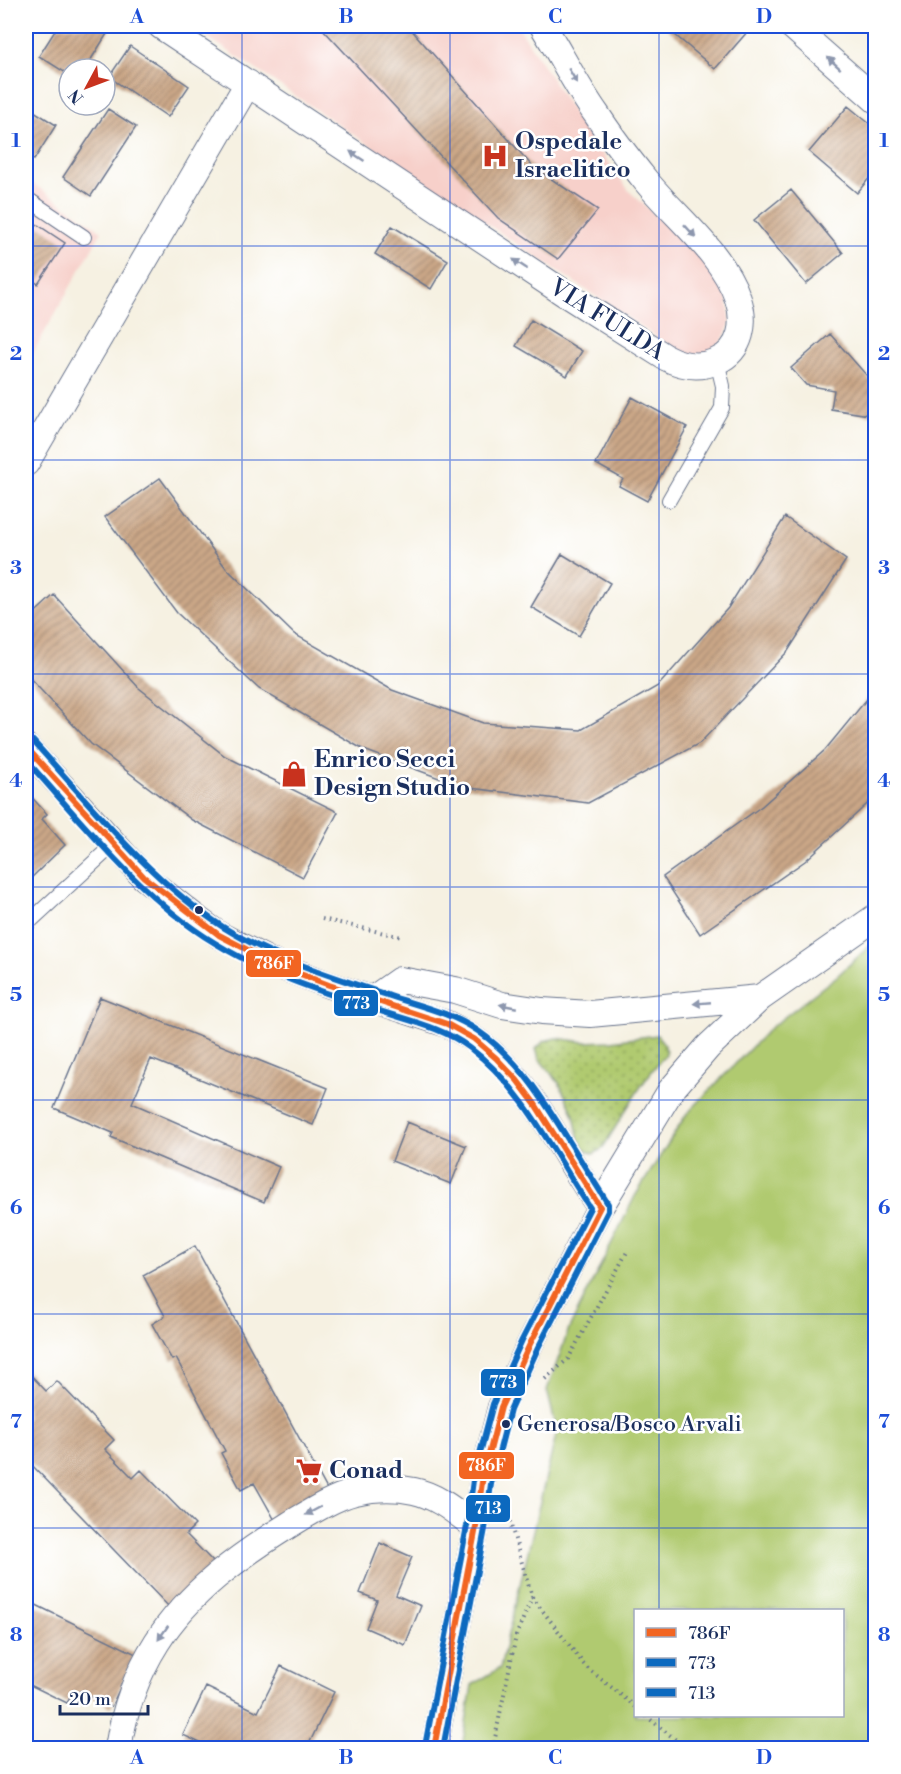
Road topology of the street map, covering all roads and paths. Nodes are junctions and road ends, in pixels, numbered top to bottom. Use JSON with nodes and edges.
{"nodes":[{"id":1,"x":161,"y":26,"type":"edge"},
{"id":2,"x":543,"y":26,"type":"edge"},
{"id":3,"x":792,"y":26,"type":"edge"},
{"id":4,"x":248,"y":83,"type":"junction"},
{"id":5,"x":876,"y":100,"type":"edge"},
{"id":6,"x":26,"y":198,"type":"edge"},
{"id":7,"x":84,"y":237,"type":"dead end"},
{"id":8,"x":717,"y":361,"type":"junction"},
{"id":9,"x":26,"y":463,"type":"edge"},
{"id":10,"x":669,"y":500,"type":"dead end"},
{"id":11,"x":26,"y":747,"type":"edge"},
{"id":12,"x":114,"y":844,"type":"junction"},
{"id":13,"x":876,"y":917,"type":"edge"},
{"id":14,"x":322,"y":919,"type":"dead end"},
{"id":15,"x":26,"y":925,"type":"edge"},
{"id":16,"x":402,"y":937,"type":"dead end"},
{"id":17,"x":760,"y":998,"type":"junction"},
{"id":18,"x":373,"y":999,"type":"junction"},
{"id":19,"x":600,"y":1207,"type":"junction"},
{"id":20,"x":627,"y":1252,"type":"dead end"},
{"id":21,"x":504,"y":1398,"type":"junction"},
{"id":22,"x":482,"y":1482,"type":"junction"},
{"id":23,"x":476,"y":1527,"type":"junction"},
{"id":24,"x":532,"y":1597,"type":"junction"},
{"id":25,"x":634,"y":1705,"type":"edge"},
{"id":26,"x":647,"y":1717,"type":"edge"},
{"id":27,"x":118,"y":1749,"type":"edge"},
{"id":28,"x":434,"y":1749,"type":"edge"},
{"id":29,"x":493,"y":1749,"type":"edge"},
{"id":30,"x":686,"y":1749,"type":"edge"}],
"edges":[{"from":1,"to":4,"type":"street","name":"VIA FULDA"},
{"from":2,"to":8,"type":"street","one_way":true},
{"from":5,"to":3,"type":"street","one_way":true},
{"from":8,"to":4,"type":"street","name":"VIA FULDA","one_way":true},
{"from":4,"to":9,"type":"street"},
{"from":6,"to":7,"type":"lane"},
{"from":8,"to":10,"type":"lane"},
{"from":11,"to":12,"type":"street"},
{"from":12,"to":15,"type":"lane"},
{"from":12,"to":18,"type":"street"},
{"from":13,"to":17,"type":"street"},
{"from":14,"to":16,"type":"path"},
{"from":17,"to":18,"type":"street","one_way":true},
{"from":17,"to":19,"type":"street"},
{"from":18,"to":19,"type":"street"},
{"from":19,"to":21,"type":"street"},
{"from":20,"to":21,"type":"path"},
{"from":21,"to":22,"type":"street"},
{"from":22,"to":23,"type":"street"},
{"from":22,"to":24,"type":"path"},
{"from":23,"to":27,"type":"street","one_way":true},
{"from":23,"to":28,"type":"street"},
{"from":24,"to":25,"type":"path"},
{"from":24,"to":29,"type":"path"},
{"from":26,"to":30,"type":"path"}]}
